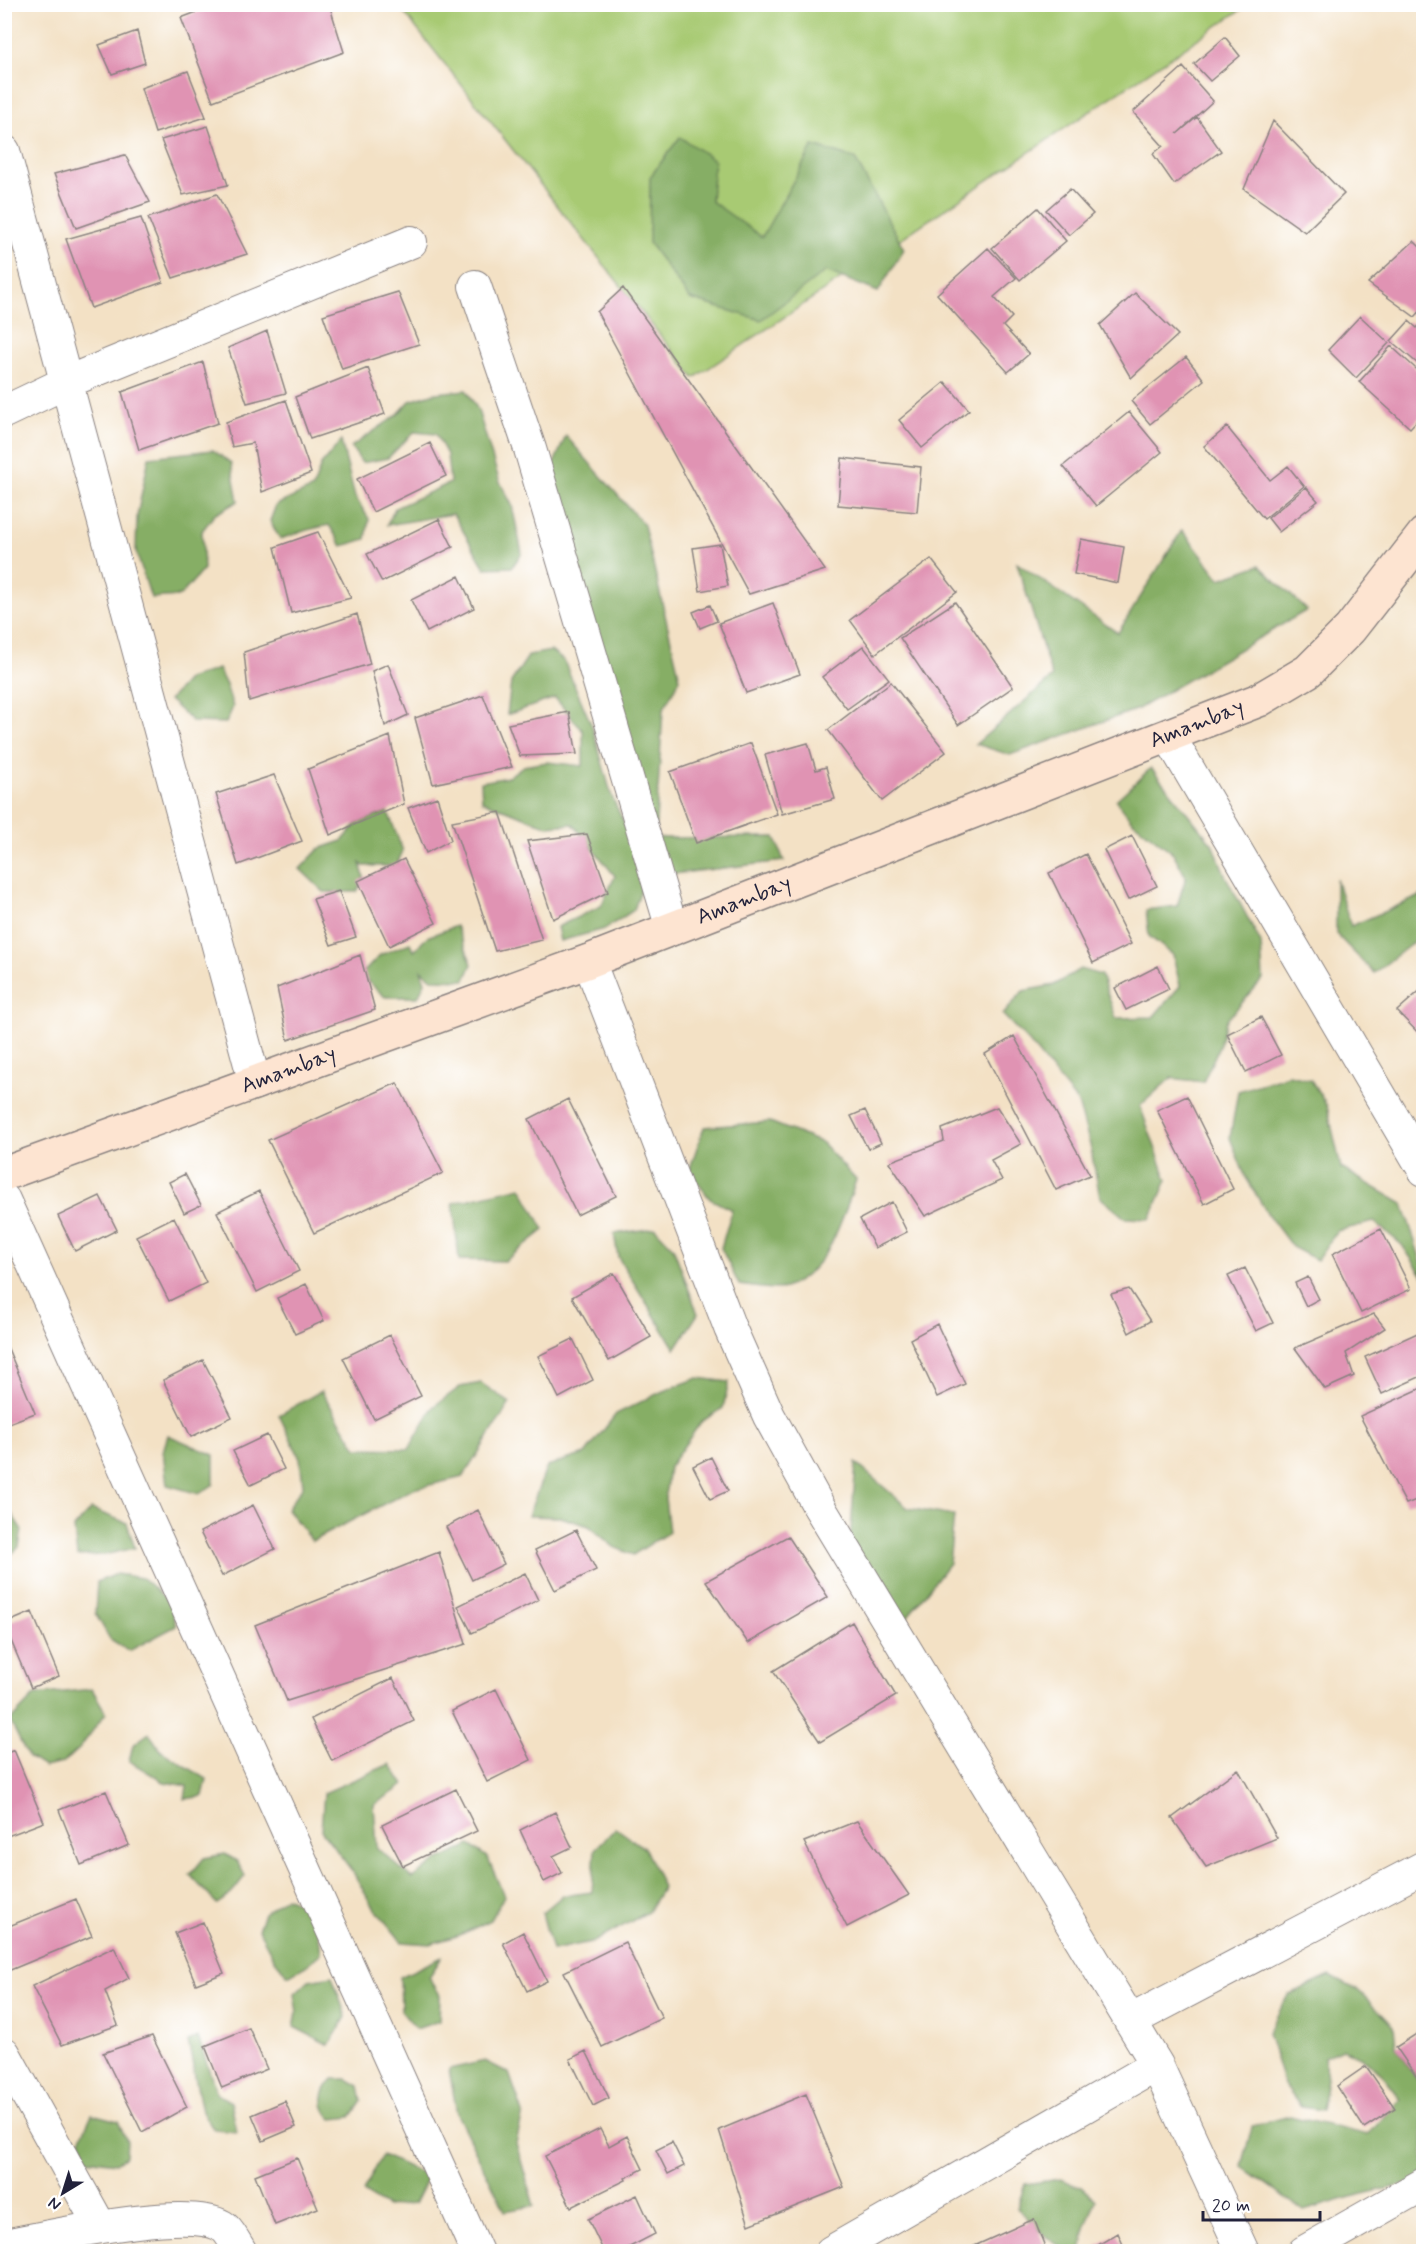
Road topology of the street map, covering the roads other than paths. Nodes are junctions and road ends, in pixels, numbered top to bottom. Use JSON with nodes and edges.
{"nodes":[{"id":1,"x":4,"y":151,"type":"edge"},
{"id":2,"x":411,"y":242,"type":"dead end"},
{"id":3,"x":475,"y":286,"type":"dead end"},
{"id":4,"x":67,"y":382,"type":"junction"},
{"id":5,"x":4,"y":412,"type":"edge"},
{"id":6,"x":1424,"y":534,"type":"edge"},
{"id":7,"x":1169,"y":736,"type":"junction"},
{"id":8,"x":672,"y":929,"type":"junction"},
{"id":9,"x":589,"y":961,"type":"junction"},
{"id":10,"x":255,"y":1083,"type":"junction"},
{"id":11,"x":1419,"y":1153,"type":"edge"},
{"id":12,"x":4,"y":1174,"type":"edge"},
{"id":13,"x":4,"y":1200,"type":"edge"},
{"id":14,"x":1424,"y":1867,"type":"edge"},
{"id":15,"x":1130,"y":2021,"type":"junction"},
{"id":16,"x":4,"y":2053,"type":"edge"},
{"id":17,"x":1157,"y":2065,"type":"junction"},
{"id":18,"x":1424,"y":2184,"type":"edge"},
{"id":19,"x":100,"y":2226,"type":"junction"},
{"id":20,"x":4,"y":2245,"type":"edge"},
{"id":21,"x":241,"y":2252,"type":"edge"},
{"id":22,"x":477,"y":2252,"type":"edge"},
{"id":23,"x":831,"y":2252,"type":"edge"},
{"id":24,"x":1243,"y":2252,"type":"edge"},
{"id":25,"x":1304,"y":2252,"type":"edge"}],
"edges":[{"from":1,"to":4,"type":"street"},
{"from":2,"to":4,"type":"street"},
{"from":3,"to":8,"type":"street"},
{"from":4,"to":5,"type":"street"},
{"from":4,"to":10,"type":"street"},
{"from":6,"to":7,"type":"street","name":"Amambay"},
{"from":7,"to":8,"type":"street","name":"Amambay"},
{"from":7,"to":11,"type":"street"},
{"from":8,"to":9,"type":"street","name":"Amambay"},
{"from":9,"to":10,"type":"street","name":"Amambay"},
{"from":9,"to":15,"type":"street"},
{"from":10,"to":12,"type":"street","name":"Amambay"},
{"from":13,"to":22,"type":"street"},
{"from":14,"to":15,"type":"street"},
{"from":15,"to":17,"type":"street"},
{"from":16,"to":19,"type":"street"},
{"from":17,"to":23,"type":"street"},
{"from":17,"to":24,"type":"street"},
{"from":18,"to":25,"type":"street"},
{"from":19,"to":20,"type":"street"},
{"from":19,"to":21,"type":"street"}]}
